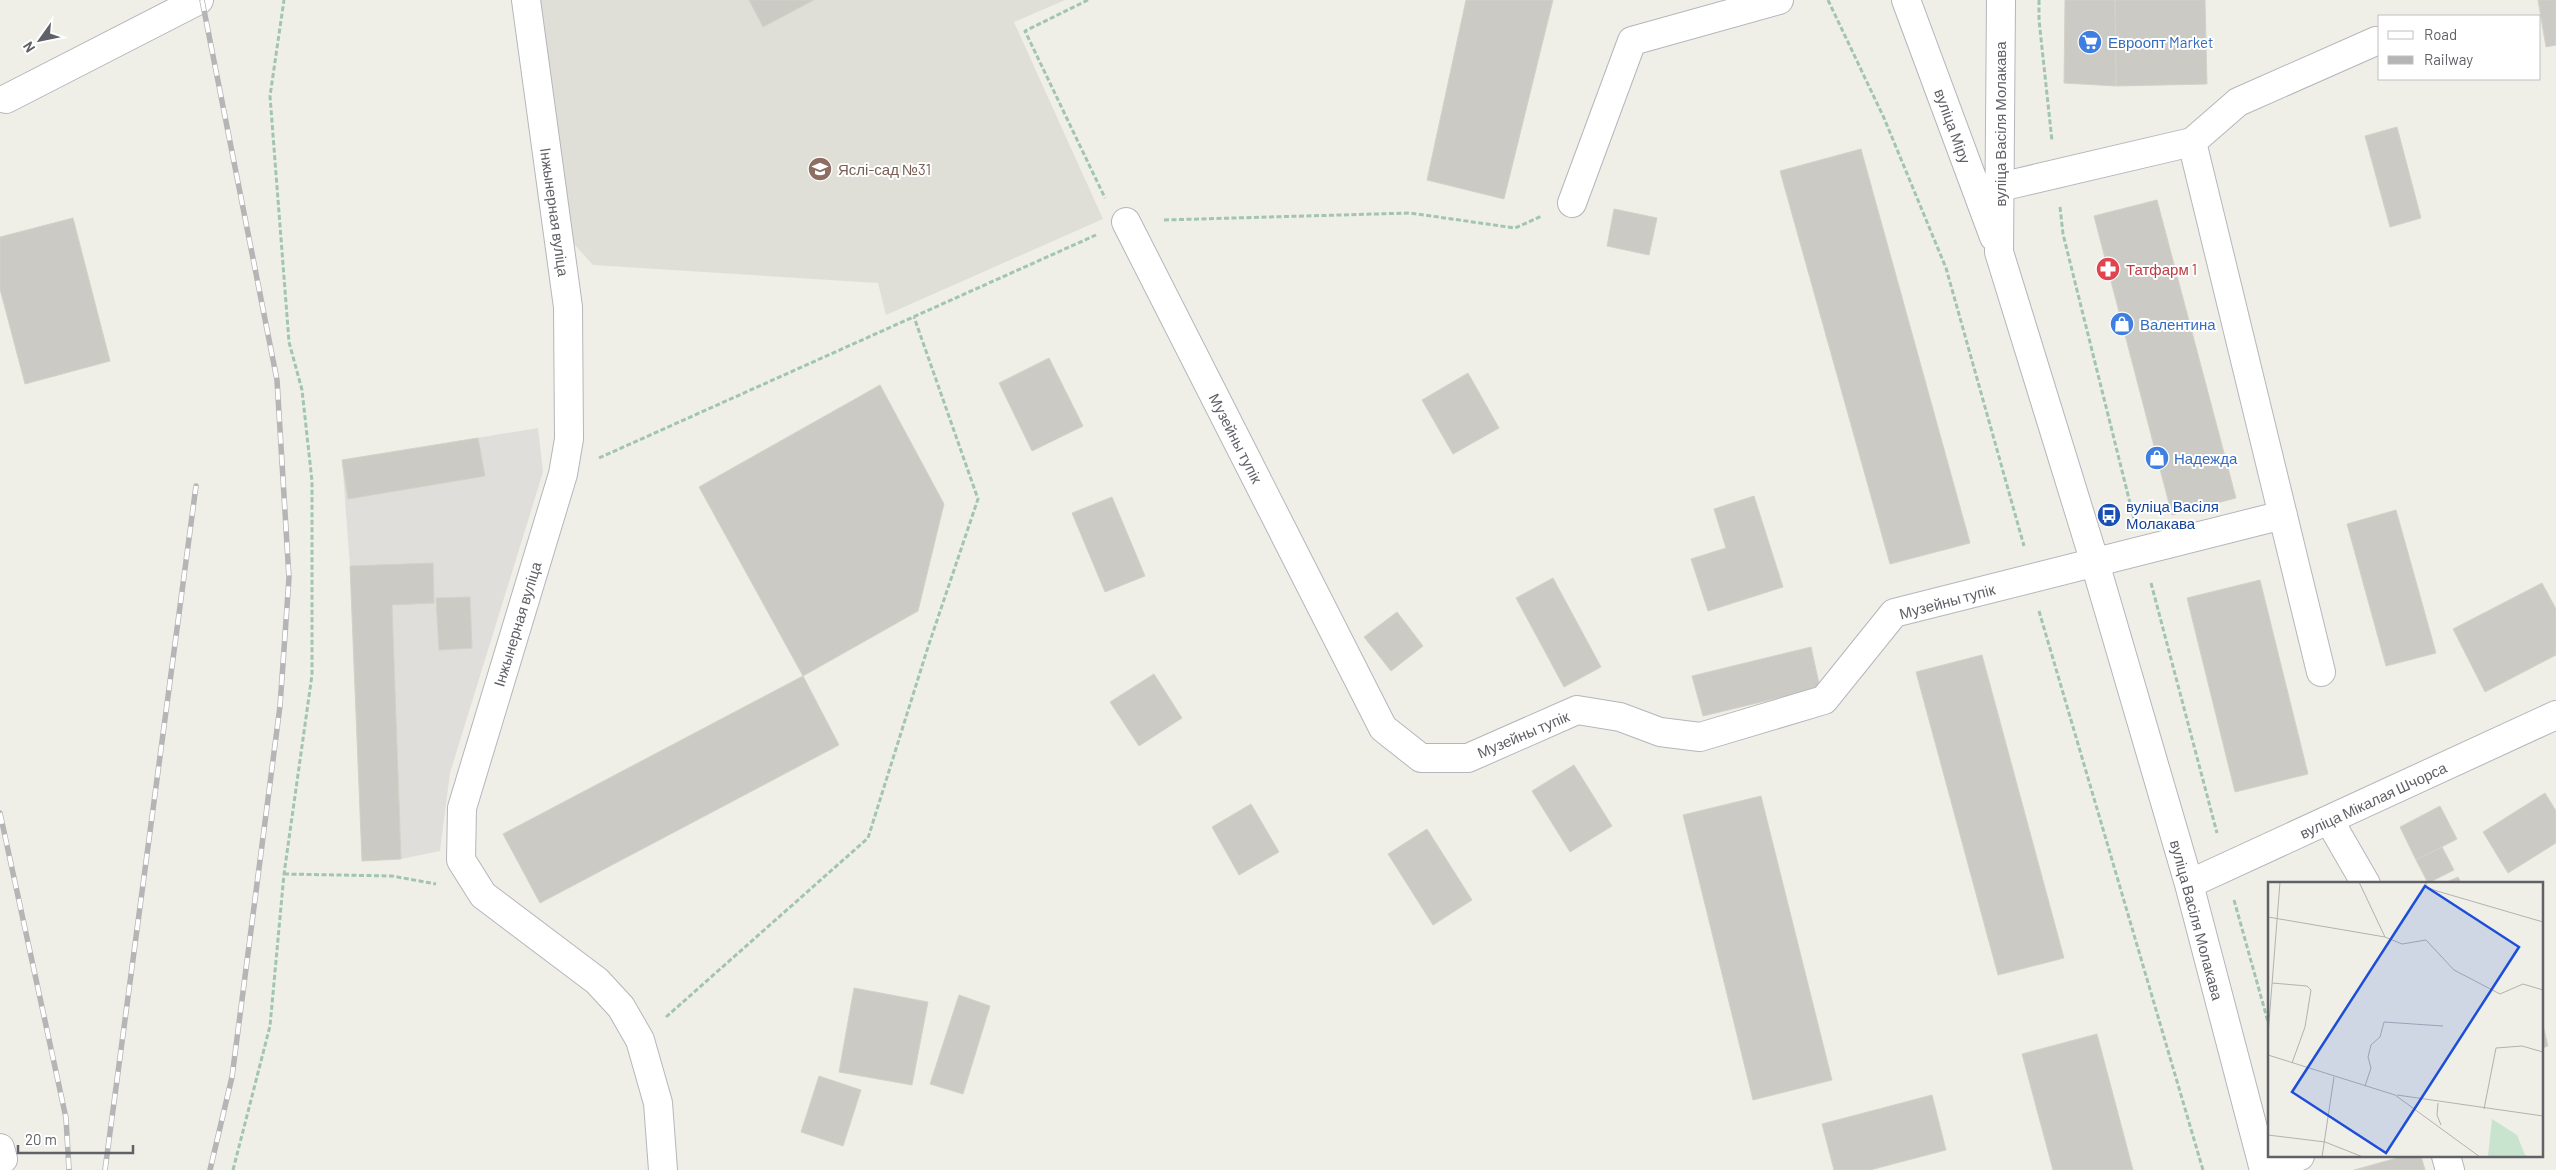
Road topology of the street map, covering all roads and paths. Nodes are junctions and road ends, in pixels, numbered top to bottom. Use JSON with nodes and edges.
{"nodes":[{"id":1,"x":199,"y":0,"type":"edge"},
{"id":2,"x":284,"y":0,"type":"edge"},
{"id":3,"x":526,"y":0,"type":"edge"},
{"id":4,"x":1088,"y":0,"type":"edge"},
{"id":5,"x":1778,"y":0,"type":"edge"},
{"id":6,"x":1828,"y":0,"type":"edge"},
{"id":7,"x":1906,"y":0,"type":"edge"},
{"id":8,"x":2000,"y":0,"type":"edge"},
{"id":9,"x":2376,"y":41,"type":"dead end"},
{"id":10,"x":6,"y":99,"type":"dead end"},
{"id":11,"x":2192,"y":142,"type":"junction"},
{"id":12,"x":2000,"y":187,"type":"junction"},
{"id":13,"x":1572,"y":203,"type":"joint"},
{"id":14,"x":1126,"y":222,"type":"junction"},
{"id":15,"x":1999,"y":252,"type":"junction"},
{"id":16,"x":914,"y":316,"type":"junction"},
{"id":17,"x":563,"y":474,"type":"junction"},
{"id":18,"x":2283,"y":515,"type":"junction"},
{"id":19,"x":2095,"y":563,"type":"junction"},
{"id":20,"x":2032,"y":578,"type":"junction"},
{"id":21,"x":2321,"y":672,"type":"dead end"},
{"id":22,"x":2556,"y":715,"type":"edge"},
{"id":23,"x":2329,"y":820,"type":"junction"},
{"id":24,"x":284,"y":874,"type":"junction"},
{"id":25,"x":2365,"y":882,"type":"edge"},
{"id":26,"x":2189,"y":884,"type":"junction"},
{"id":27,"x":439,"y":885,"type":"dead end"},
{"id":28,"x":640,"y":1040,"type":"junction"},
{"id":29,"x":0,"y":1148,"type":"edge"},
{"id":30,"x":2295,"y":1158,"type":"edge"},
{"id":31,"x":0,"y":1162,"type":"edge"},
{"id":32,"x":233,"y":1170,"type":"edge"},
{"id":33,"x":663,"y":1170,"type":"edge"},
{"id":34,"x":2203,"y":1170,"type":"edge"},
{"id":35,"x":2265,"y":1170,"type":"edge"}],
"edges":[{"from":1,"to":10,"type":"street"},
{"from":2,"to":24,"type":"path"},
{"from":3,"to":17,"type":"street","name":"Інжынерная вуліца"},
{"from":4,"to":14,"type":"path"},
{"from":5,"to":13,"type":"street"},
{"from":6,"to":20,"type":"path"},
{"from":7,"to":15,"type":"street","name":"вуліца Міру"},
{"from":8,"to":12,"type":"street","name":"вуліца Васіля Молакава"},
{"from":9,"to":11,"type":"street"},
{"from":11,"to":12,"type":"street"},
{"from":11,"to":18,"type":"street"},
{"from":12,"to":15,"type":"street","name":"вуліца Васіля Молакава"},
{"from":13,"to":14,"type":"path"},
{"from":14,"to":16,"type":"path"},
{"from":14,"to":20,"type":"street","name":"Музейны тупік"},
{"from":15,"to":19,"type":"street","name":"вуліца Васіля Молакава"},
{"from":16,"to":17,"type":"path"},
{"from":16,"to":28,"type":"path"},
{"from":17,"to":28,"type":"street","name":"Інжынерная вуліца"},
{"from":18,"to":19,"type":"street","name":"Музейны тупік"},
{"from":18,"to":21,"type":"street"},
{"from":19,"to":20,"type":"street","name":"Музейны тупік"},
{"from":19,"to":26,"type":"street","name":"вуліца Васіля Молакава"},
{"from":20,"to":34,"type":"path"},
{"from":22,"to":23,"type":"street","name":"вуліца Мікалая Шчорса"},
{"from":23,"to":25,"type":"street"},
{"from":23,"to":26,"type":"street","name":"вуліца Мікалая Шчорса"},
{"from":24,"to":27,"type":"path"},
{"from":24,"to":32,"type":"path"},
{"from":26,"to":35,"type":"street","name":"вуліца Васіля Молакава"},
{"from":28,"to":33,"type":"street","name":"Інжынерная вуліца"},
{"from":29,"to":31,"type":"street"},
{"from":30,"to":35,"type":"street"}]}
